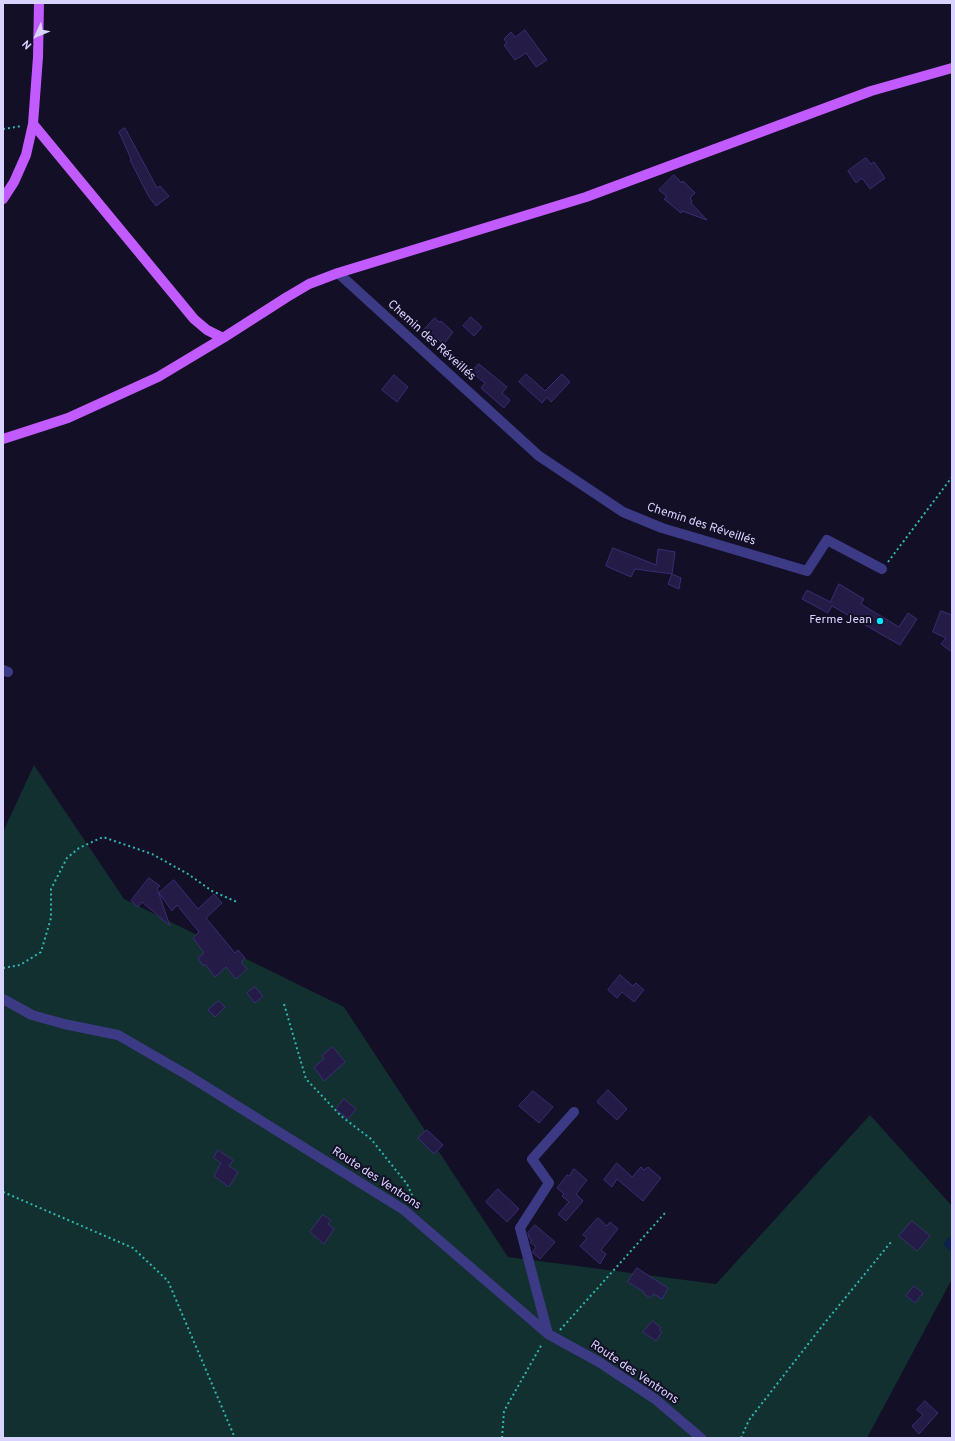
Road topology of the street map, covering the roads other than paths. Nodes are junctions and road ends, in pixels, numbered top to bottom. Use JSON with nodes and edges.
{"nodes":[{"id":1,"x":39,"y":3,"type":"edge"},
{"id":2,"x":952,"y":68,"type":"edge"},
{"id":3,"x":33,"y":124,"type":"junction"},
{"id":4,"x":3,"y":199,"type":"edge"},
{"id":5,"x":338,"y":273,"type":"junction"},
{"id":6,"x":223,"y":338,"type":"junction"},
{"id":7,"x":3,"y":439,"type":"edge"},
{"id":8,"x":882,"y":569,"type":"road end"},
{"id":9,"x":3,"y":999,"type":"edge"},
{"id":10,"x":574,"y":1112,"type":"dead end"},
{"id":11,"x":548,"y":1334,"type":"junction"},
{"id":12,"x":702,"y":1438,"type":"edge"}],
"edges":[{"from":1,"to":3,"type":"main road"},
{"from":2,"to":5,"type":"main road"},
{"from":3,"to":4,"type":"main road"},
{"from":3,"to":6,"type":"main road"},
{"from":5,"to":6,"type":"main road"},
{"from":5,"to":8,"type":"street","name":"Chemin des Réveillés"},
{"from":6,"to":7,"type":"main road"},
{"from":9,"to":11,"type":"street","name":"Route des Ventrons"},
{"from":10,"to":11,"type":"street"},
{"from":11,"to":12,"type":"street","name":"Route des Ventrons"}]}
